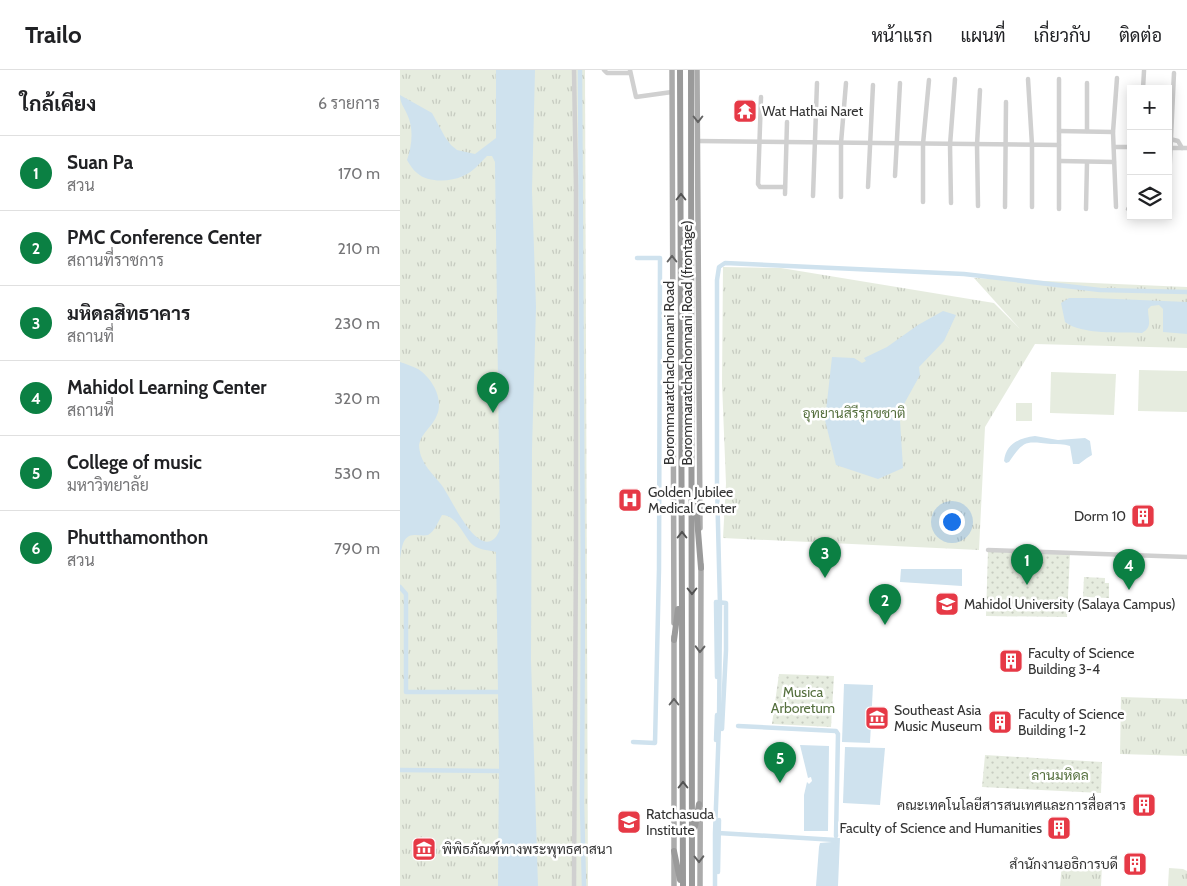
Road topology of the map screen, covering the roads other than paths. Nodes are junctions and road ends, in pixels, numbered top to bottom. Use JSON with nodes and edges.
{"nodes":[{"id":1,"x":574,"y":70,"type":"edge"},
{"id":2,"x":604,"y":70,"type":"edge"},
{"id":3,"x":672,"y":70,"type":"edge"},
{"id":4,"x":680,"y":70,"type":"edge"},
{"id":5,"x":691,"y":70,"type":"edge"},
{"id":6,"x":697,"y":70,"type":"edge"},
{"id":7,"x":630,"y":71,"type":"edge"},
{"id":8,"x":1144,"y":71,"type":"edge"},
{"id":9,"x":1174,"y":73,"type":"dead end"},
{"id":10,"x":1059,"y":78,"type":"dead end"},
{"id":11,"x":1117,"y":78,"type":"dead end"},
{"id":12,"x":955,"y":79,"type":"dead end"},
{"id":13,"x":1028,"y":79,"type":"dead end"},
{"id":14,"x":929,"y":80,"type":"dead end"},
{"id":15,"x":817,"y":83,"type":"dead end"},
{"id":16,"x":900,"y":83,"type":"dead end"},
{"id":17,"x":1087,"y":83,"type":"dead end"},
{"id":18,"x":846,"y":84,"type":"dead end"},
{"id":19,"x":873,"y":85,"type":"dead end"},
{"id":20,"x":1143,"y":85,"type":"edge"},
{"id":21,"x":980,"y":90,"type":"dead end"},
{"id":22,"x":672,"y":92,"type":"junction"},
{"id":23,"x":761,"y":97,"type":"dead end"},
{"id":24,"x":1006,"y":102,"type":"dead end"},
{"id":25,"x":787,"y":122,"type":"dead end"},
{"id":26,"x":1171,"y":130,"type":"edge"},
{"id":27,"x":1059,"y":131,"type":"junction"},
{"id":28,"x":1087,"y":131,"type":"junction"},
{"id":29,"x":1113,"y":132,"type":"junction"},
{"id":30,"x":1172,"y":140,"type":"edge"},
{"id":31,"x":698,"y":141,"type":"junction"},
{"id":32,"x":758,"y":141,"type":"junction"},
{"id":33,"x":786,"y":142,"type":"junction"},
{"id":34,"x":814,"y":142,"type":"junction"},
{"id":35,"x":841,"y":143,"type":"junction"},
{"id":36,"x":870,"y":143,"type":"junction"},
{"id":37,"x":896,"y":144,"type":"junction"},
{"id":38,"x":923,"y":144,"type":"junction"},
{"id":39,"x":950,"y":145,"type":"junction"},
{"id":40,"x":977,"y":145,"type":"junction"},
{"id":41,"x":1005,"y":145,"type":"junction"},
{"id":42,"x":1032,"y":145,"type":"junction"},
{"id":43,"x":1059,"y":146,"type":"junction"},
{"id":44,"x":1127,"y":147,"type":"edge"},
{"id":45,"x":1114,"y":148,"type":"junction"},
{"id":46,"x":1184,"y":148,"type":"edge"},
{"id":47,"x":1060,"y":161,"type":"junction"},
{"id":48,"x":1087,"y":162,"type":"junction"},
{"id":49,"x":1114,"y":162,"type":"junction"},
{"id":50,"x":895,"y":176,"type":"dead end"},
{"id":51,"x":785,"y":187,"type":"junction"},
{"id":52,"x":868,"y":187,"type":"dead end"},
{"id":53,"x":785,"y":194,"type":"dead end"},
{"id":54,"x":813,"y":196,"type":"dead end"},
{"id":55,"x":841,"y":196,"type":"dead end"},
{"id":56,"x":923,"y":202,"type":"dead end"},
{"id":57,"x":950,"y":203,"type":"dead end"},
{"id":58,"x":978,"y":206,"type":"dead end"},
{"id":59,"x":1005,"y":206,"type":"dead end"},
{"id":60,"x":1032,"y":207,"type":"dead end"},
{"id":61,"x":1116,"y":207,"type":"dead end"},
{"id":62,"x":1059,"y":209,"type":"dead end"},
{"id":63,"x":1086,"y":209,"type":"dead end"},
{"id":64,"x":692,"y":458,"type":"junction"},
{"id":65,"x":988,"y":550,"type":"dead end"},
{"id":66,"x":1187,"y":557,"type":"edge"},
{"id":67,"x":682,"y":558,"type":"junction"},
{"id":68,"x":701,"y":568,"type":"junction"},
{"id":69,"x":674,"y":640,"type":"junction"},
{"id":70,"x":699,"y":804,"type":"junction"},
{"id":71,"x":692,"y":850,"type":"junction"},
{"id":72,"x":674,"y":851,"type":"junction"},
{"id":73,"x":700,"y":883,"type":"edge"},
{"id":74,"x":574,"y":886,"type":"edge"},
{"id":75,"x":674,"y":886,"type":"edge"},
{"id":76,"x":682,"y":886,"type":"edge"},
{"id":77,"x":692,"y":886,"type":"edge"}],
"edges":[{"from":1,"to":74,"type":"street"},
{"from":2,"to":7,"type":"street"},
{"from":3,"to":22,"type":"main road","name":"Borommaratchachonnani Road (frontage)"},
{"from":67,"to":4,"type":"highway","name":"Borommaratchachonnani Road","one_way":true},
{"from":5,"to":64,"type":"highway","name":"Borommaratchachonnani Road"},
{"from":6,"to":31,"type":"main road","name":"Borommaratchachonnani Road (frontage)","one_way":true},
{"from":7,"to":22,"type":"street"},
{"from":8,"to":20,"type":"street"},
{"from":9,"to":26,"type":"street"},
{"from":10,"to":27,"type":"street"},
{"from":11,"to":29,"type":"street"},
{"from":12,"to":39,"type":"street"},
{"from":13,"to":42,"type":"street"},
{"from":14,"to":38,"type":"street"},
{"from":15,"to":34,"type":"street"},
{"from":16,"to":37,"type":"street"},
{"from":17,"to":28,"type":"street"},
{"from":18,"to":35,"type":"street"},
{"from":19,"to":36,"type":"street"},
{"from":21,"to":40,"type":"street"},
{"from":69,"to":22,"type":"main road","name":"Borommaratchachonnani Road (frontage)","one_way":true},
{"from":23,"to":32,"type":"street"},
{"from":24,"to":41,"type":"street"},
{"from":25,"to":33,"type":"street"},
{"from":27,"to":28,"type":"street"},
{"from":27,"to":43,"type":"street"},
{"from":28,"to":29,"type":"street"},
{"from":29,"to":45,"type":"street"},
{"from":30,"to":46,"type":"street"},
{"from":31,"to":32,"type":"street"},
{"from":31,"to":68,"type":"main road","name":"Borommaratchachonnani Road (frontage)"},
{"from":32,"to":33,"type":"street"},
{"from":32,"to":51,"type":"street"},
{"from":33,"to":34,"type":"street"},
{"from":33,"to":51,"type":"street"},
{"from":34,"to":35,"type":"street"},
{"from":34,"to":54,"type":"street"},
{"from":35,"to":36,"type":"street"},
{"from":35,"to":55,"type":"street"},
{"from":36,"to":37,"type":"street"},
{"from":36,"to":52,"type":"street"},
{"from":37,"to":38,"type":"street"},
{"from":37,"to":50,"type":"street"},
{"from":38,"to":39,"type":"street"},
{"from":38,"to":56,"type":"street"},
{"from":39,"to":40,"type":"street"},
{"from":39,"to":57,"type":"street"},
{"from":40,"to":41,"type":"street"},
{"from":40,"to":58,"type":"street"},
{"from":41,"to":42,"type":"street"},
{"from":41,"to":59,"type":"street"},
{"from":42,"to":43,"type":"street"},
{"from":42,"to":60,"type":"street"},
{"from":43,"to":47,"type":"street"},
{"from":44,"to":45,"type":"street"},
{"from":45,"to":49,"type":"street"},
{"from":47,"to":48,"type":"street"},
{"from":47,"to":62,"type":"street"},
{"from":48,"to":49,"type":"street"},
{"from":48,"to":63,"type":"street"},
{"from":49,"to":61,"type":"street"},
{"from":51,"to":53,"type":"street"},
{"from":64,"to":68,"type":"highway"},
{"from":64,"to":71,"type":"highway","name":"Borommaratchachonnani Road","one_way":true},
{"from":65,"to":66,"type":"street"},
{"from":67,"to":69,"type":"highway"},
{"from":76,"to":67,"type":"highway","name":"Borommaratchachonnani Road","one_way":true},
{"from":68,"to":70,"type":"main road","name":"Borommaratchachonnani Road (frontage)","one_way":true},
{"from":72,"to":69,"type":"main road","name":"Borommaratchachonnani Road (frontage)","one_way":true},
{"from":70,"to":71,"type":"highway"},
{"from":70,"to":73,"type":"main road","name":"Borommaratchachonnani Road (frontage)","one_way":true},
{"from":71,"to":77,"type":"highway","name":"Borommaratchachonnani Road"},
{"from":72,"to":75,"type":"main road","name":"Borommaratchachonnani Road (frontage)"},
{"from":72,"to":76,"type":"highway"}]}
